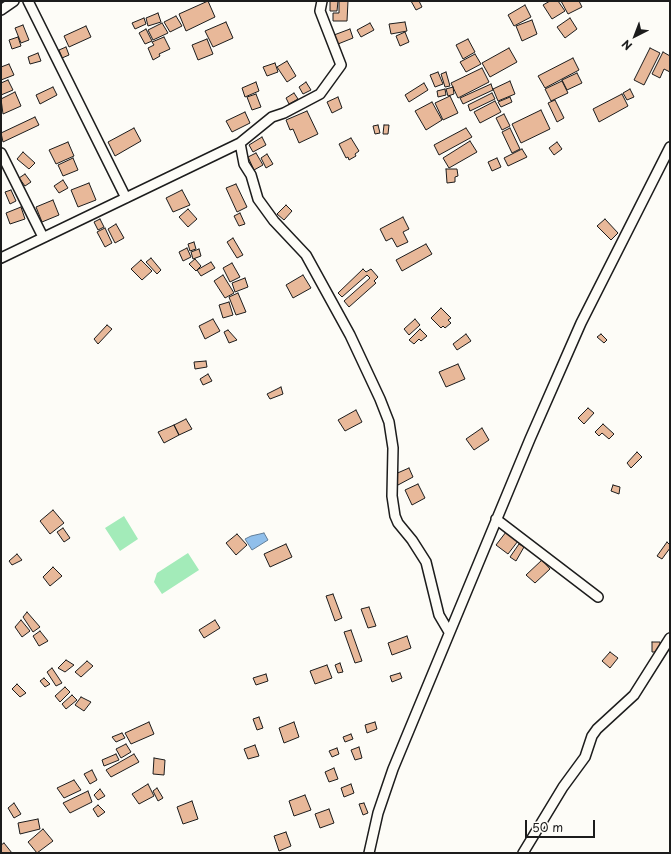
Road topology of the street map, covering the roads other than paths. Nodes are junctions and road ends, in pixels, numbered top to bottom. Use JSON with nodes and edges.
{"nodes":[{"id":1,"x":14,"y":1,"type":"edge"},
{"id":2,"x":28,"y":1,"type":"edge"},
{"id":3,"x":322,"y":1,"type":"edge"},
{"id":4,"x":1,"y":10,"type":"edge"},
{"id":5,"x":240,"y":143,"type":"junction"},
{"id":6,"x":670,"y":148,"type":"edge"},
{"id":7,"x":1,"y":153,"type":"edge"},
{"id":8,"x":126,"y":198,"type":"junction"},
{"id":9,"x":43,"y":237,"type":"junction"},
{"id":10,"x":1,"y":258,"type":"edge"},
{"id":11,"x":496,"y":519,"type":"junction"},
{"id":12,"x":598,"y":597,"type":"dead end"},
{"id":13,"x":448,"y":632,"type":"junction"},
{"id":14,"x":670,"y":638,"type":"edge"},
{"id":15,"x":369,"y":853,"type":"edge"},
{"id":16,"x":523,"y":853,"type":"edge"}],
"edges":[{"from":1,"to":4,"type":"street"},
{"from":2,"to":8,"type":"street"},
{"from":3,"to":5,"type":"street"},
{"from":5,"to":8,"type":"street"},
{"from":5,"to":13,"type":"street"},
{"from":6,"to":11,"type":"street"},
{"from":7,"to":9,"type":"street"},
{"from":8,"to":9,"type":"street"},
{"from":9,"to":10,"type":"street"},
{"from":11,"to":12,"type":"street"},
{"from":11,"to":13,"type":"street"},
{"from":13,"to":15,"type":"street"},
{"from":14,"to":16,"type":"street"}]}
